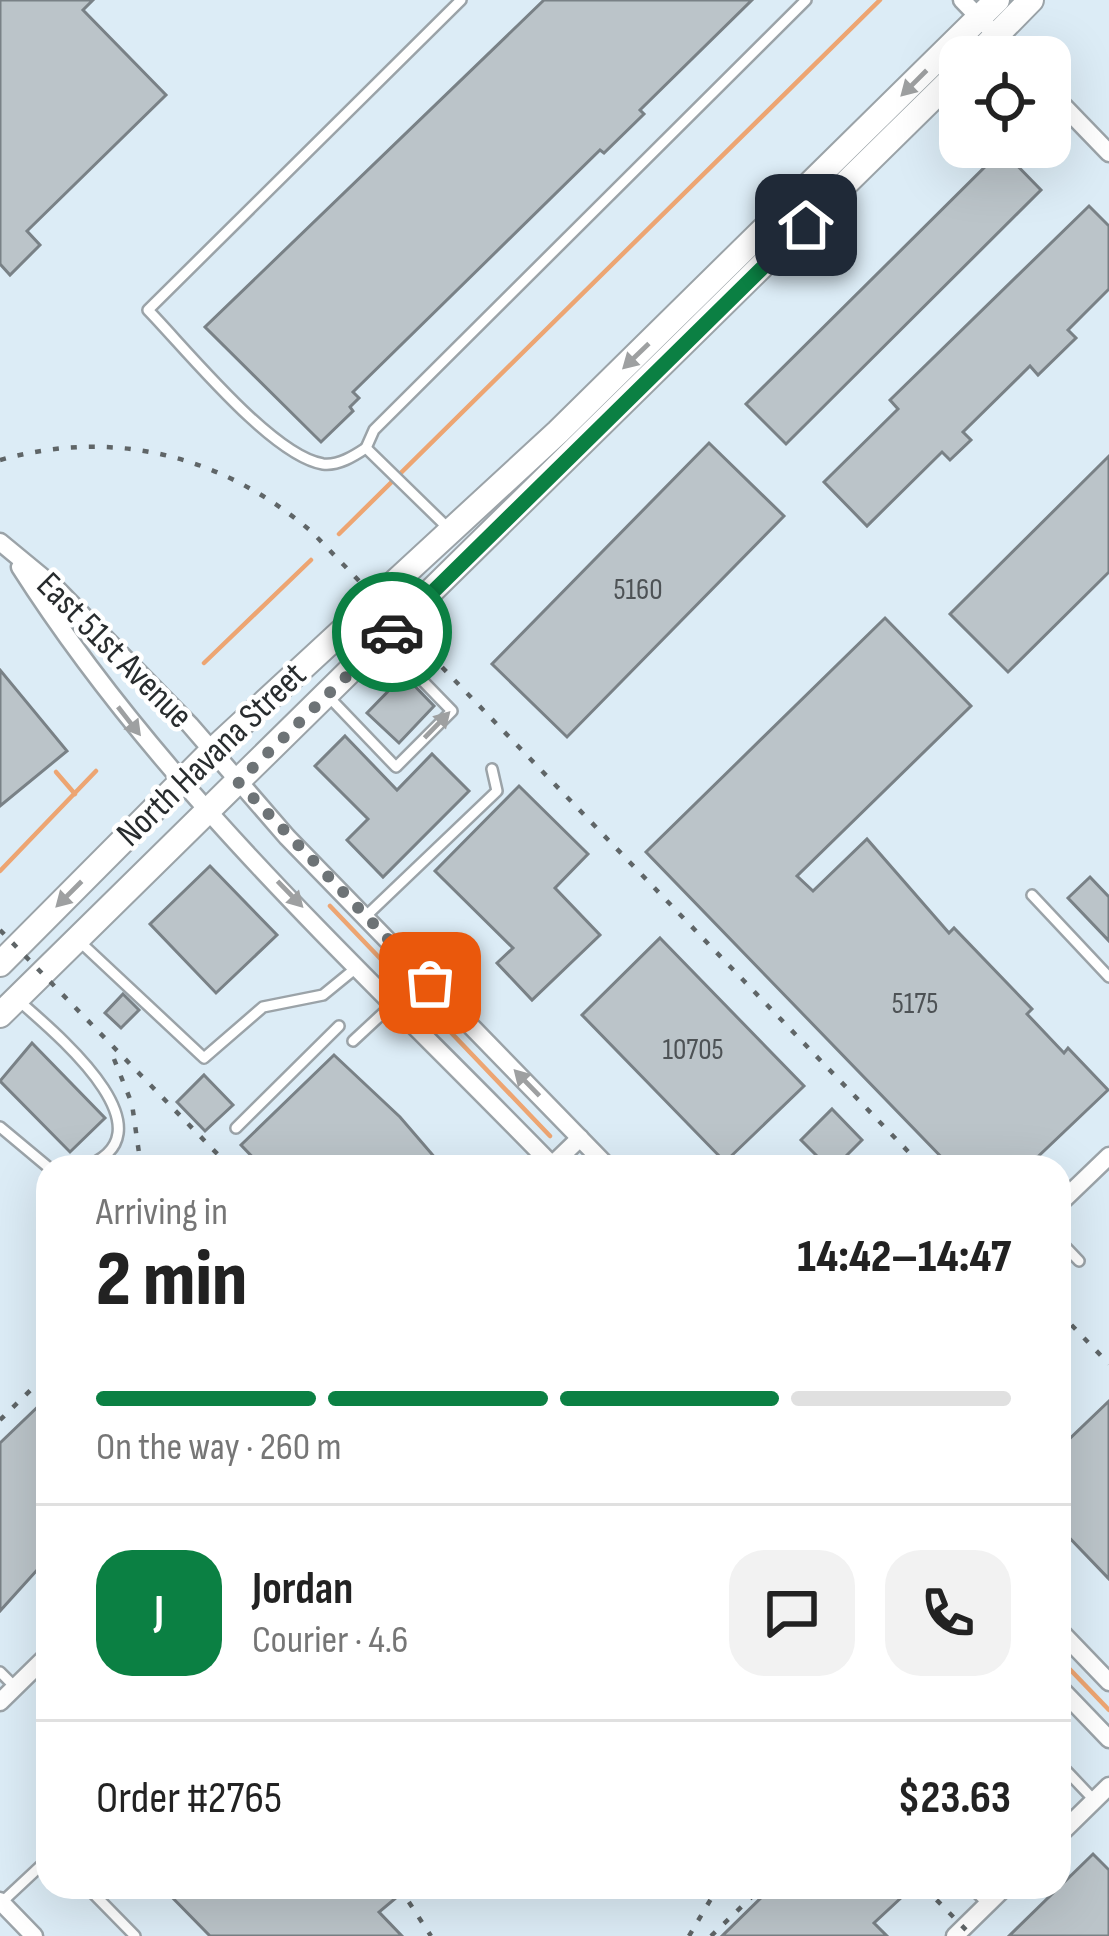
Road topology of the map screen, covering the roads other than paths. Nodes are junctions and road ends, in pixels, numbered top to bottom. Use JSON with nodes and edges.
{"nodes":[{"id":1,"x":461,"y":0,"type":"edge"},
{"id":2,"x":806,"y":0,"type":"edge"},
{"id":3,"x":1031,"y":0,"type":"edge"},
{"id":4,"x":984,"y":13,"type":"edge"},
{"id":5,"x":939,"y":92,"type":"edge"},
{"id":6,"x":1071,"y":114,"type":"edge"},
{"id":7,"x":1109,"y":153,"type":"edge"},
{"id":8,"x":366,"y":448,"type":"junction"},
{"id":9,"x":452,"y":533,"type":"junction"},
{"id":10,"x":0,"y":542,"type":"edge"},
{"id":11,"x":14,"y":556,"type":"junction"},
{"id":12,"x":383,"y":640,"type":"junction"},
{"id":13,"x":327,"y":695,"type":"junction"},
{"id":14,"x":212,"y":751,"type":"junction"},
{"id":15,"x":492,"y":769,"type":"dead end"},
{"id":16,"x":182,"y":782,"type":"junction"},
{"id":17,"x":238,"y":782,"type":"junction"},
{"id":18,"x":209,"y":810,"type":"junction"},
{"id":19,"x":1032,"y":895,"type":"dead end"},
{"id":20,"x":365,"y":917,"type":"junction"},
{"id":21,"x":78,"y":940,"type":"junction"},
{"id":22,"x":0,"y":964,"type":"edge"},
{"id":23,"x":359,"y":965,"type":"junction"},
{"id":24,"x":1109,"y":977,"type":"edge"},
{"id":25,"x":395,"y":1002,"type":"junction"},
{"id":26,"x":9,"y":1007,"type":"edge"},
{"id":27,"x":339,"y":1026,"type":"dead end"},
{"id":28,"x":353,"y":1041,"type":"dead end"},
{"id":29,"x":0,"y":1126,"type":"edge"},
{"id":30,"x":236,"y":1128,"type":"dead end"},
{"id":31,"x":580,"y":1138,"type":"junction"},
{"id":32,"x":105,"y":1155,"type":"edge"},
{"id":33,"x":541,"y":1155,"type":"edge"},
{"id":34,"x":563,"y":1155,"type":"edge"},
{"id":35,"x":596,"y":1155,"type":"edge"},
{"id":36,"x":1109,"y":1156,"type":"edge"},
{"id":37,"x":36,"y":1157,"type":"edge"},
{"id":38,"x":1071,"y":1192,"type":"edge"},
{"id":39,"x":1071,"y":1253,"type":"edge"},
{"id":40,"x":1079,"y":1261,"type":"dead end"},
{"id":41,"x":1071,"y":1642,"type":"edge"},
{"id":42,"x":36,"y":1667,"type":"edge"},
{"id":43,"x":0,"y":1672,"type":"edge"},
{"id":44,"x":1109,"y":1682,"type":"edge"},
{"id":45,"x":15,"y":1687,"type":"junction"},
{"id":46,"x":1071,"y":1700,"type":"edge"},
{"id":47,"x":0,"y":1702,"type":"edge"},
{"id":48,"x":1109,"y":1739,"type":"edge"},
{"id":49,"x":1071,"y":1776,"type":"edge"},
{"id":50,"x":1109,"y":1786,"type":"edge"},
{"id":51,"x":1094,"y":1800,"type":"junction"},
{"id":52,"x":1071,"y":1823,"type":"edge"},
{"id":53,"x":36,"y":1870,"type":"edge"},
{"id":54,"x":99,"y":1899,"type":"edge"},
{"id":55,"x":983,"y":1899,"type":"edge"},
{"id":56,"x":993,"y":1899,"type":"edge"},
{"id":57,"x":1,"y":1902,"type":"edge"},
{"id":58,"x":988,"y":1904,"type":"junction"},
{"id":59,"x":34,"y":1936,"type":"edge"},
{"id":60,"x":135,"y":1936,"type":"edge"},
{"id":61,"x":955,"y":1936,"type":"edge"}],
"edges":[{"from":1,"to":8,"type":"lane"},
{"from":2,"to":8,"type":"lane"},
{"from":3,"to":4,"type":"main road","name":"North Havana Street"},
{"from":4,"to":9,"type":"main road","name":"North Havana Street","one_way":true},
{"from":5,"to":12,"type":"main road","name":"North Havana Street"},
{"from":6,"to":7,"type":"street"},
{"from":8,"to":9,"type":"lane"},
{"from":9,"to":14,"type":"main road","name":"North Havana Street"},
{"from":10,"to":11,"type":"street","name":"East 51st Avenue"},
{"from":11,"to":14,"type":"street","name":"East 51st Avenue"},
{"from":11,"to":16,"type":"street","name":"East 51st Avenue","one_way":true},
{"from":12,"to":13,"type":"main road","name":"North Havana Street"},
{"from":13,"to":12,"type":"lane","one_way":true},
{"from":13,"to":17,"type":"main road","name":"North Havana Street"},
{"from":14,"to":16,"type":"main road","name":"North Havana Street"},
{"from":14,"to":17,"type":"street","name":"East 51st Avenue"},
{"from":15,"to":20,"type":"lane"},
{"from":16,"to":18,"type":"street","name":"East 51st Avenue"},
{"from":16,"to":22,"type":"main road","name":"North Havana Street","one_way":true},
{"from":17,"to":18,"type":"main road","name":"North Havana Street"},
{"from":17,"to":20,"type":"street","name":"East 51st Avenue"},
{"from":18,"to":21,"type":"main road","name":"North Havana Street"},
{"from":18,"to":23,"type":"street","name":"East 51st Avenue","one_way":true},
{"from":19,"to":24,"type":"lane"},
{"from":31,"to":20,"type":"street","name":"East 51st Avenue","one_way":true},
{"from":21,"to":23,"type":"lane"},
{"from":21,"to":26,"type":"main road","name":"North Havana Street"},
{"from":23,"to":25,"type":"street","name":"East 51st Avenue"},
{"from":25,"to":28,"type":"lane"},
{"from":25,"to":33,"type":"street","name":"East 51st Avenue"},
{"from":26,"to":32,"type":"lane"},
{"from":27,"to":30,"type":"lane"},
{"from":29,"to":37,"type":"lane"},
{"from":31,"to":34,"type":"street"},
{"from":31,"to":35,"type":"street","name":"East 51st Avenue"},
{"from":36,"to":38,"type":"street"},
{"from":39,"to":40,"type":"lane"},
{"from":41,"to":44,"type":"street"},
{"from":42,"to":45,"type":"street"},
{"from":43,"to":45,"type":"lane"},
{"from":45,"to":47,"type":"street"},
{"from":46,"to":48,"type":"street"},
{"from":49,"to":51,"type":"lane"},
{"from":50,"to":51,"type":"street"},
{"from":51,"to":52,"type":"street"},
{"from":53,"to":57,"type":"lane"},
{"from":54,"to":60,"type":"lane"},
{"from":55,"to":58,"type":"lane"},
{"from":56,"to":58,"type":"street"},
{"from":57,"to":59,"type":"street"},
{"from":58,"to":61,"type":"street"}]}
